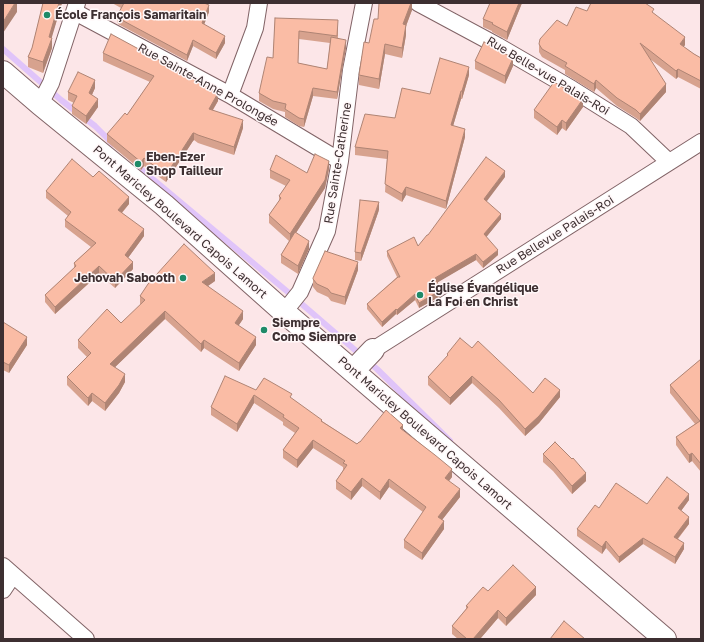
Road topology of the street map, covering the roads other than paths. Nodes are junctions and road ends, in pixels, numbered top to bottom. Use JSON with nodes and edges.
{"nodes":[{"id":1,"x":259,"y":3,"type":"edge"},
{"id":2,"x":364,"y":3,"type":"edge"},
{"id":3,"x":418,"y":3,"type":"edge"},
{"id":4,"x":76,"y":8,"type":"edge"},
{"id":5,"x":5,"y":78,"type":"edge"},
{"id":6,"x":45,"y":94,"type":"junction"},
{"id":7,"x":230,"y":95,"type":"junction"},
{"id":8,"x":701,"y":142,"type":"edge"},
{"id":9,"x":340,"y":161,"type":"junction"},
{"id":10,"x":669,"y":162,"type":"junction"},
{"id":11,"x":292,"y":302,"type":"junction"},
{"id":12,"x":361,"y":362,"type":"junction"},
{"id":13,"x":8,"y":570,"type":"edge"},
{"id":14,"x":3,"y":590,"type":"edge"},
{"id":15,"x":86,"y":639,"type":"edge"},
{"id":16,"x":665,"y":639,"type":"edge"}],
"edges":[{"from":1,"to":7,"type":"street"},
{"from":2,"to":9,"type":"street","name":"Rue Sainte-Catherine"},
{"from":3,"to":10,"type":"street","name":"Rue Belle-vue Palais-Roi"},
{"from":4,"to":6,"type":"street"},
{"from":4,"to":7,"type":"street","name":"Rue Sainte-Anne Prolongée"},
{"from":5,"to":6,"type":"street","name":"Pont Maricley Boulevard Capois Lamort"},
{"from":6,"to":11,"type":"street","name":"Pont Maricley Boulevard Capois Lamort"},
{"from":7,"to":9,"type":"street","name":"Rue Sainte-Anne Prolongée"},
{"from":8,"to":10,"type":"street","name":"Rue Bellevue Palais-Roi"},
{"from":9,"to":11,"type":"street","name":"Rue Sainte-Catherine"},
{"from":10,"to":12,"type":"street","name":"Rue Bellevue Palais-Roi"},
{"from":11,"to":12,"type":"street","name":"Pont Maricley Boulevard Capois Lamort"},
{"from":12,"to":16,"type":"street","name":"Pont Maricley Boulevard Capois Lamort"},
{"from":13,"to":14,"type":"street"},
{"from":13,"to":15,"type":"street"}]}
